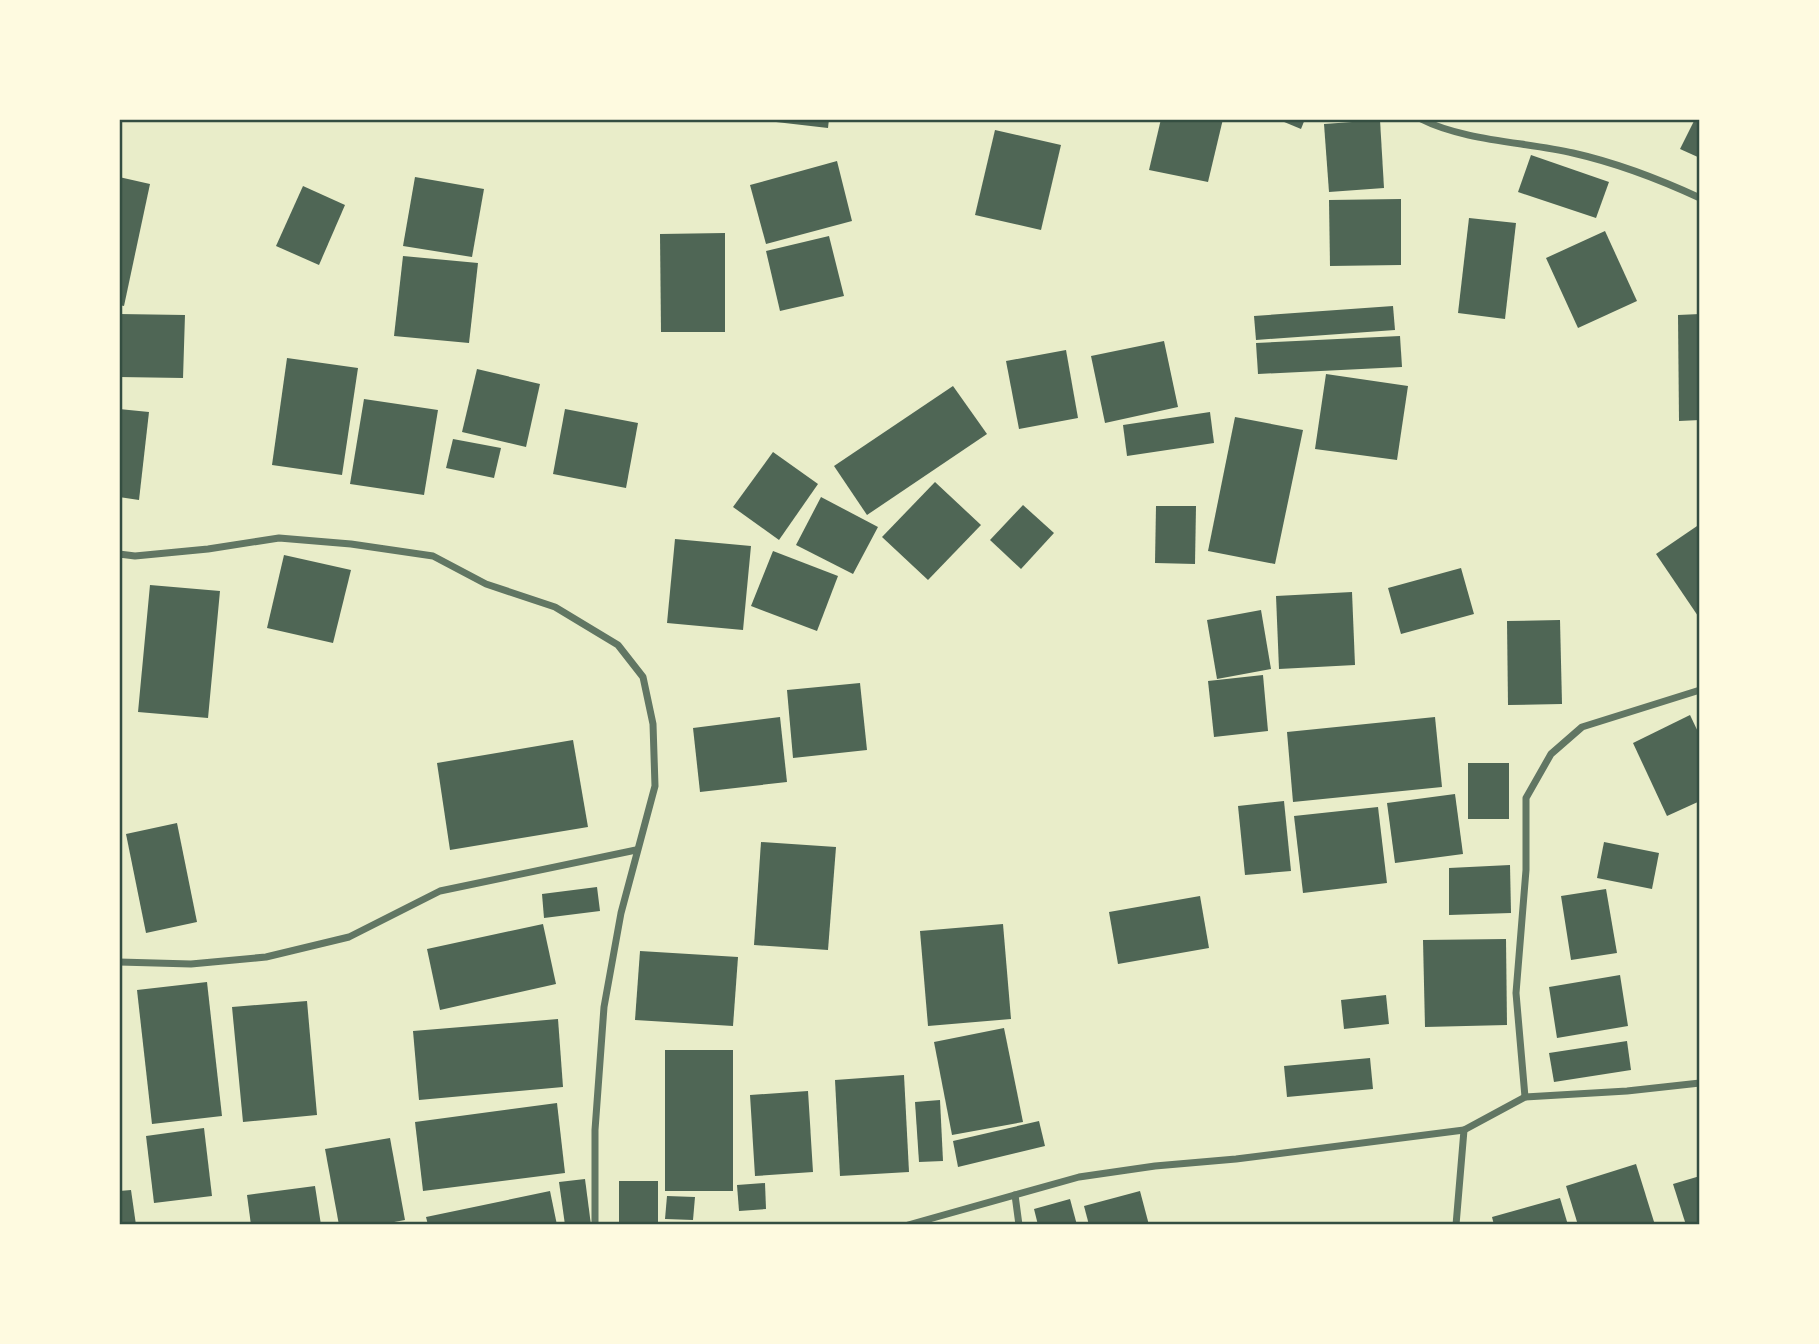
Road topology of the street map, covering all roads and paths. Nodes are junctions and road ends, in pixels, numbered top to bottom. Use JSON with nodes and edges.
{"nodes":[{"id":1,"x":1421,"y":119,"type":"edge"},
{"id":2,"x":1700,"y":198,"type":"edge"},
{"id":3,"x":119,"y":554,"type":"edge"},
{"id":4,"x":1700,"y":690,"type":"edge"},
{"id":5,"x":636,"y":850,"type":"junction"},
{"id":6,"x":119,"y":962,"type":"edge"},
{"id":7,"x":1700,"y":1083,"type":"edge"},
{"id":8,"x":1525,"y":1097,"type":"junction"},
{"id":9,"x":1464,"y":1130,"type":"junction"},
{"id":10,"x":1015,"y":1195,"type":"junction"},
{"id":11,"x":595,"y":1225,"type":"edge"},
{"id":12,"x":908,"y":1225,"type":"edge"},
{"id":13,"x":1019,"y":1225,"type":"edge"},
{"id":14,"x":1456,"y":1225,"type":"edge"}],
"edges":[{"from":1,"to":2,"type":"street"},
{"from":3,"to":5,"type":"street"},
{"from":4,"to":8,"type":"street"},
{"from":5,"to":6,"type":"street"},
{"from":5,"to":11,"type":"street"},
{"from":7,"to":8,"type":"street"},
{"from":8,"to":9,"type":"street"},
{"from":9,"to":10,"type":"street"},
{"from":9,"to":14,"type":"street"},
{"from":10,"to":12,"type":"street"},
{"from":10,"to":13,"type":"street"}]}
